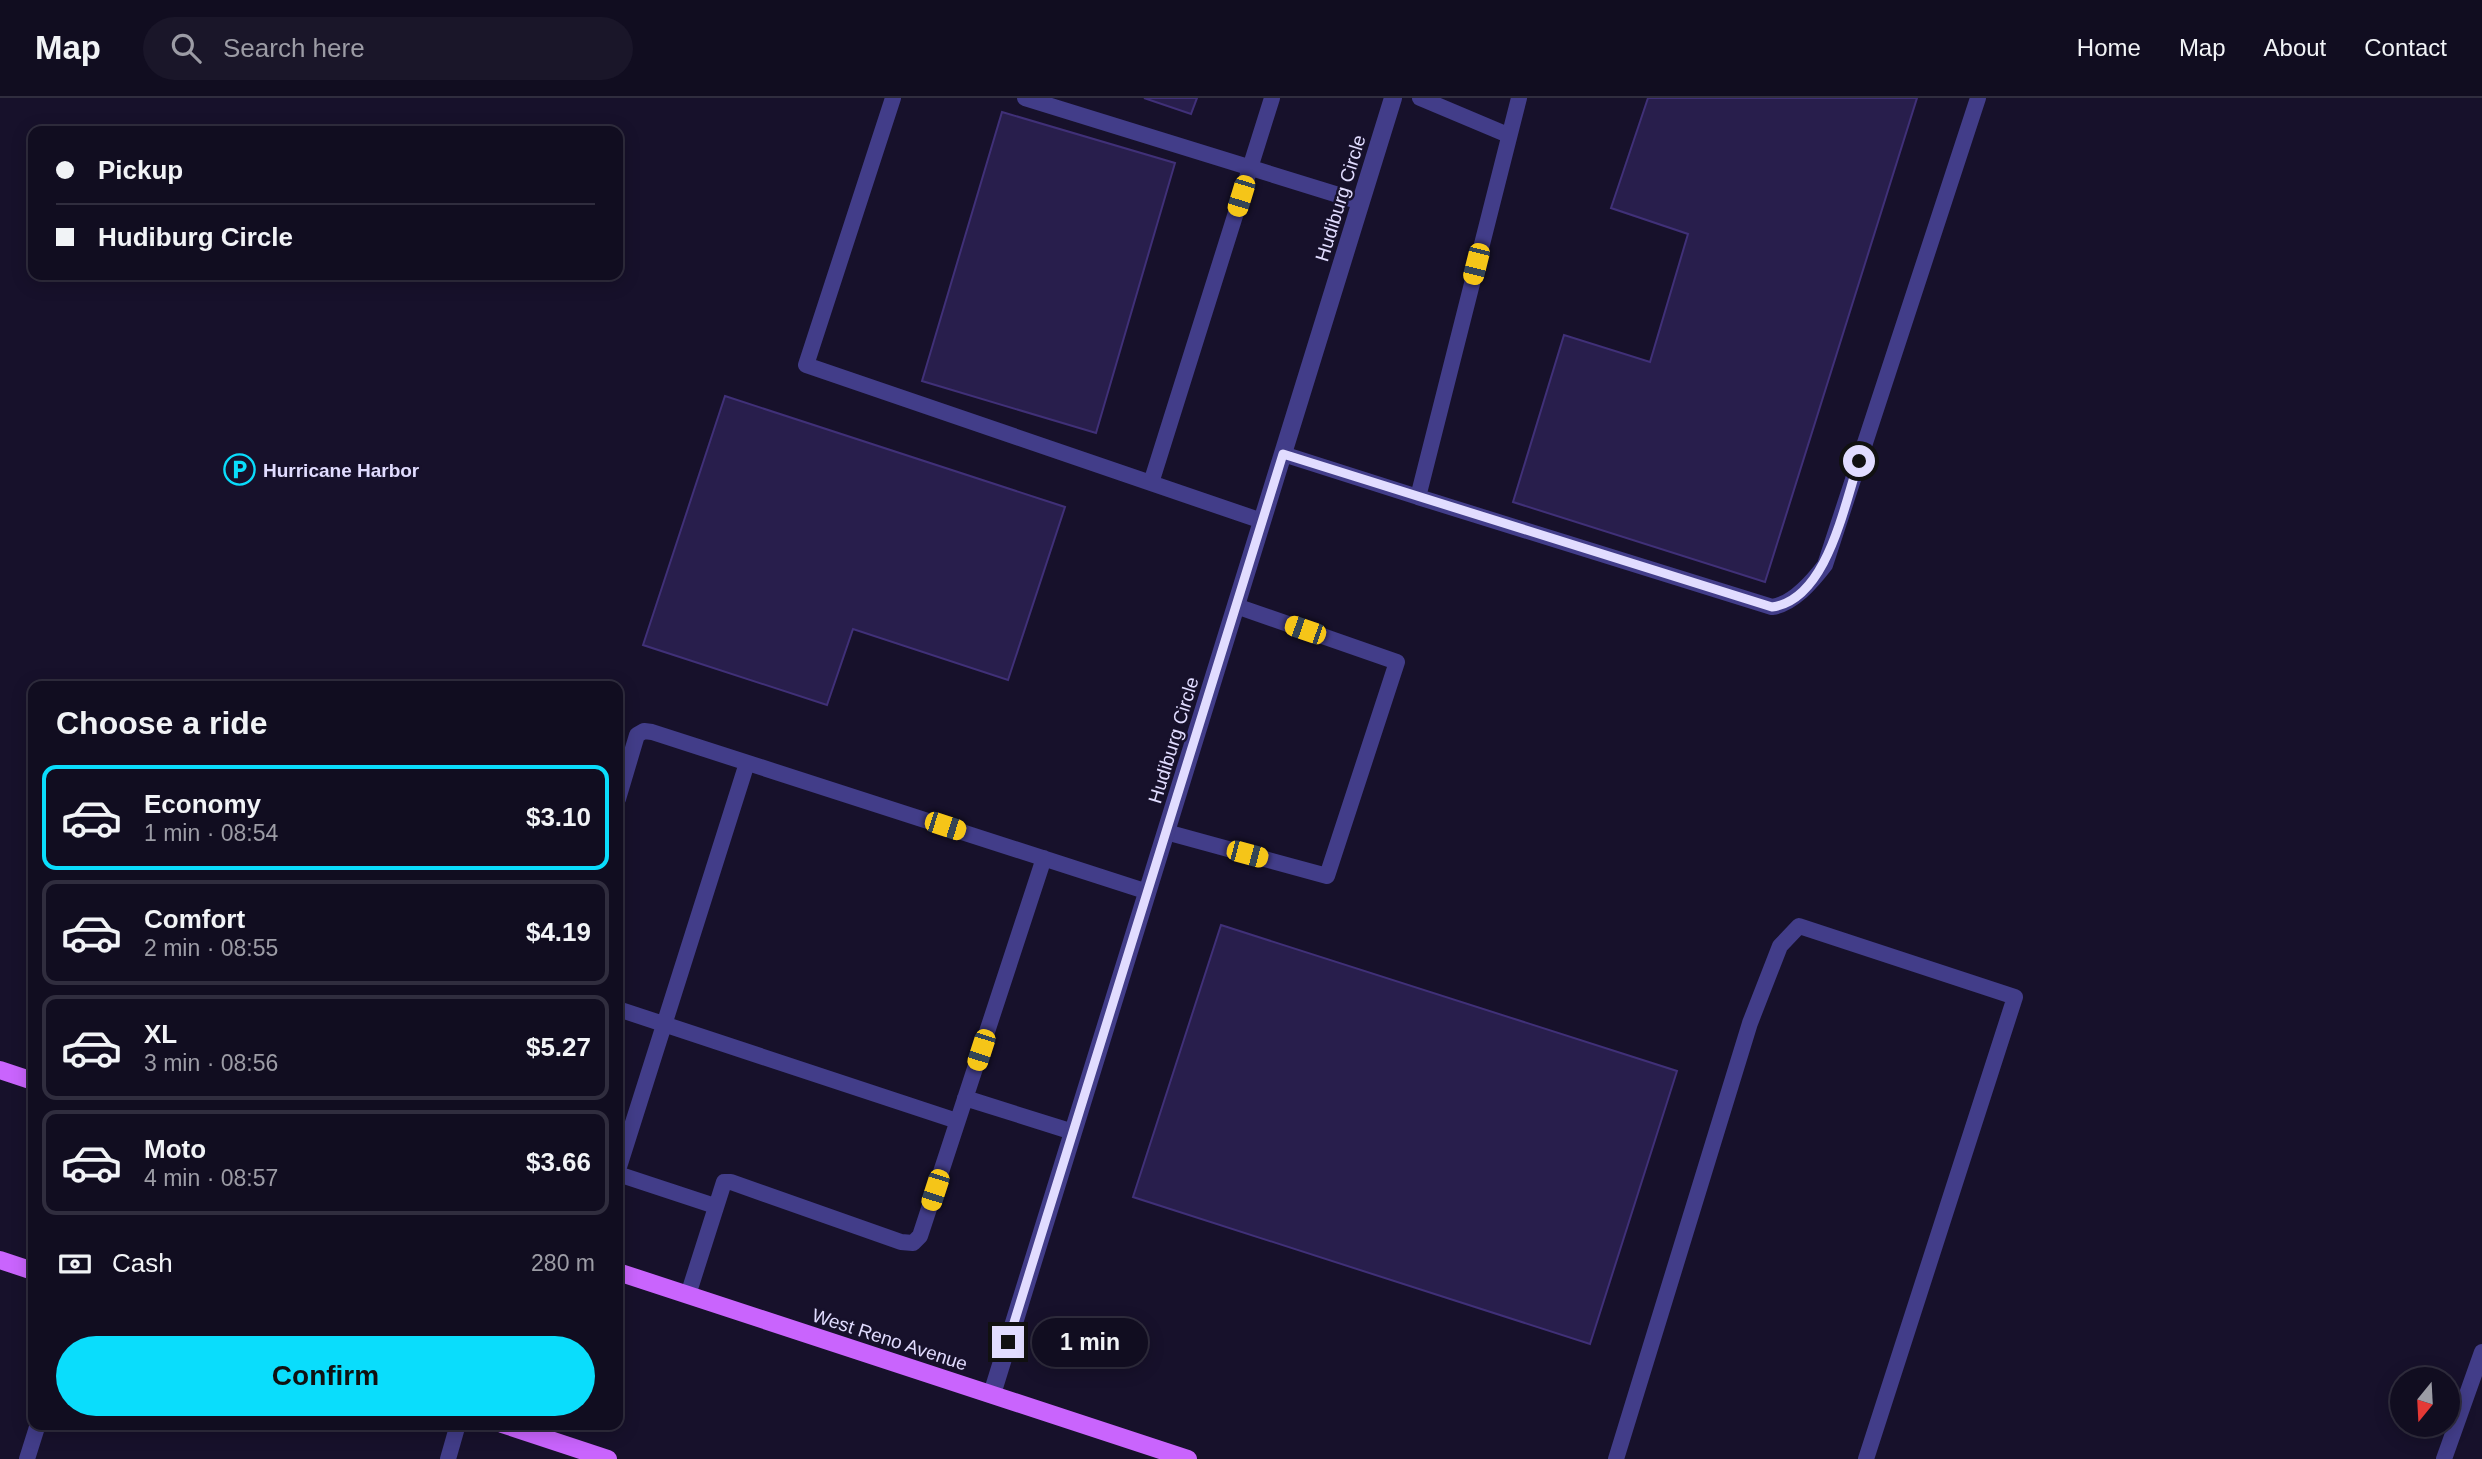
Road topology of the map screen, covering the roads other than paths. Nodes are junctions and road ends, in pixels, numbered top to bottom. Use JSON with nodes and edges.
{"nodes":[{"id":1,"x":893,"y":98,"type":"edge"},
{"id":2,"x":1025,"y":98,"type":"edge"},
{"id":3,"x":1272,"y":98,"type":"edge"},
{"id":4,"x":1393,"y":98,"type":"edge"},
{"id":5,"x":1420,"y":98,"type":"edge"},
{"id":6,"x":1519,"y":98,"type":"edge"},
{"id":7,"x":1978,"y":98,"type":"edge"},
{"id":8,"x":1508,"y":135,"type":"junction"},
{"id":9,"x":1249,"y":170,"type":"junction"},
{"id":10,"x":1361,"y":202,"type":"junction"},
{"id":11,"x":1283,"y":454,"type":"junction"},
{"id":12,"x":1151,"y":483,"type":"junction"},
{"id":13,"x":1418,"y":497,"type":"junction"},
{"id":14,"x":1262,"y":521,"type":"junction"},
{"id":15,"x":1236,"y":606,"type":"junction"},
{"id":16,"x":747,"y":763,"type":"junction"},
{"id":17,"x":623,"y":782,"type":"edge"},
{"id":18,"x":1166,"y":832,"type":"junction"},
{"id":19,"x":1044,"y":858,"type":"junction"},
{"id":20,"x":1147,"y":892,"type":"junction"},
{"id":21,"x":623,"y":1011,"type":"edge"},
{"id":22,"x":664,"y":1024,"type":"junction"},
{"id":23,"x":0,"y":1070,"type":"edge"},
{"id":24,"x":28,"y":1079,"type":"edge"},
{"id":25,"x":965,"y":1098,"type":"junction"},
{"id":26,"x":957,"y":1121,"type":"junction"},
{"id":27,"x":1073,"y":1132,"type":"junction"},
{"id":28,"x":623,"y":1156,"type":"edge"},
{"id":29,"x":623,"y":1174,"type":"edge"},
{"id":30,"x":715,"y":1206,"type":"junction"},
{"id":31,"x":0,"y":1260,"type":"edge"},
{"id":32,"x":28,"y":1268,"type":"edge"},
{"id":33,"x":623,"y":1274,"type":"edge"},
{"id":34,"x":688,"y":1295,"type":"junction"},
{"id":35,"x":2482,"y":1352,"type":"edge"},
{"id":36,"x":992,"y":1394,"type":"junction"},
{"id":37,"x":36,"y":1430,"type":"edge"},
{"id":38,"x":456,"y":1430,"type":"edge"},
{"id":39,"x":520,"y":1430,"type":"edge"},
{"id":40,"x":26,"y":1459,"type":"edge"},
{"id":41,"x":447,"y":1459,"type":"edge"},
{"id":42,"x":608,"y":1459,"type":"edge"},
{"id":43,"x":1188,"y":1459,"type":"edge"},
{"id":44,"x":1616,"y":1459,"type":"edge"},
{"id":45,"x":1866,"y":1459,"type":"edge"},
{"id":46,"x":2444,"y":1459,"type":"edge"}],
"edges":[{"from":1,"to":12,"type":"lane"},
{"from":2,"to":9,"type":"lane"},
{"from":3,"to":9,"type":"lane"},
{"from":4,"to":10,"type":"street","name":"Hudiburg Circle"},
{"from":5,"to":8,"type":"lane"},
{"from":6,"to":8,"type":"lane"},
{"from":7,"to":13,"type":"lane"},
{"from":8,"to":13,"type":"lane"},
{"from":9,"to":10,"type":"lane"},
{"from":9,"to":12,"type":"lane"},
{"from":10,"to":11,"type":"street","name":"Hudiburg Circle"},
{"from":11,"to":13,"type":"lane"},
{"from":11,"to":14,"type":"street","name":"Hudiburg Circle"},
{"from":12,"to":14,"type":"lane"},
{"from":14,"to":15,"type":"street","name":"Hudiburg Circle"},
{"from":15,"to":18,"type":"street","name":"Hudiburg Circle"},
{"from":15,"to":18,"type":"lane"},
{"from":16,"to":17,"type":"lane"},
{"from":16,"to":19,"type":"lane"},
{"from":16,"to":22,"type":"lane"},
{"from":18,"to":20,"type":"street","name":"Hudiburg Circle"},
{"from":19,"to":20,"type":"lane"},
{"from":19,"to":25,"type":"lane"},
{"from":20,"to":27,"type":"street","name":"Hudiburg Circle"},
{"from":21,"to":22,"type":"lane"},
{"from":22,"to":26,"type":"lane"},
{"from":22,"to":28,"type":"lane"},
{"from":23,"to":24,"type":"main road"},
{"from":25,"to":26,"type":"lane"},
{"from":25,"to":27,"type":"lane"},
{"from":26,"to":30,"type":"lane"},
{"from":27,"to":36,"type":"street","name":"Hudiburg Circle"},
{"from":29,"to":30,"type":"lane"},
{"from":30,"to":34,"type":"lane"},
{"from":31,"to":32,"type":"main road"},
{"from":33,"to":34,"type":"main road","name":"West Reno Avenue"},
{"from":34,"to":36,"type":"main road","name":"West Reno Avenue"},
{"from":35,"to":46,"type":"lane"},
{"from":36,"to":43,"type":"main road","name":"West Reno Avenue"},
{"from":37,"to":40,"type":"lane"},
{"from":38,"to":41,"type":"lane"},
{"from":39,"to":42,"type":"main road"},
{"from":44,"to":45,"type":"lane"}]}
